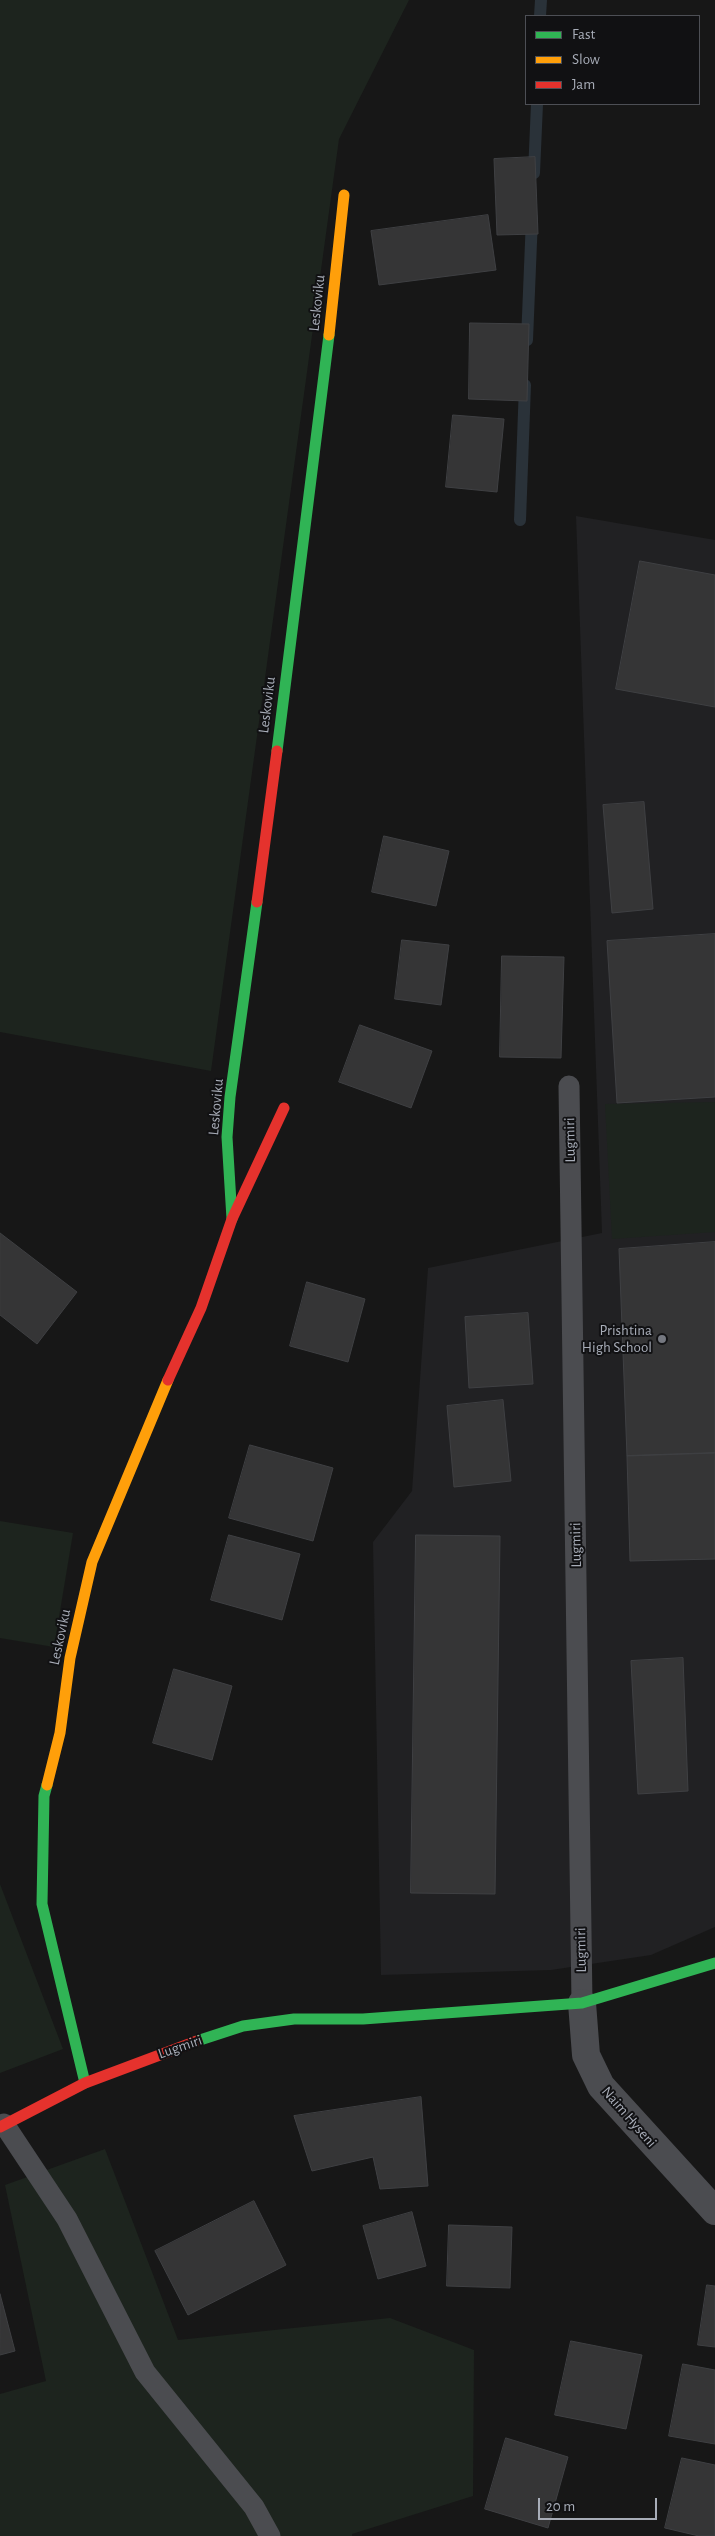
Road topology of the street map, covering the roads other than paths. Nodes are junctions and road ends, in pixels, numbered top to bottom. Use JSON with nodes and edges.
{"nodes":[{"id":1,"x":344,"y":195,"type":"dead end"},
{"id":2,"x":569,"y":1086,"type":"dead end"},
{"id":3,"x":284,"y":1108,"type":"dead end"},
{"id":4,"x":232,"y":1219,"type":"junction"},
{"id":5,"x":715,"y":1963,"type":"edge"},
{"id":6,"x":582,"y":2003,"type":"junction"},
{"id":7,"x":85,"y":2083,"type":"junction"},
{"id":8,"x":2,"y":2126,"type":"edge"},
{"id":9,"x":715,"y":2211,"type":"edge"},
{"id":10,"x":270,"y":2536,"type":"edge"}],
"edges":[{"from":1,"to":4,"type":"street","name":"Leskoviku"},
{"from":2,"to":6,"type":"lane","name":"Lugmiri"},
{"from":3,"to":4,"type":"street","name":"Leskoviku"},
{"from":4,"to":7,"type":"street","name":"Leskoviku"},
{"from":5,"to":6,"type":"street","name":"Lugmiri"},
{"from":6,"to":7,"type":"street","name":"Lugmiri"},
{"from":6,"to":9,"type":"street","name":"Naim Hyseni"},
{"from":7,"to":8,"type":"street","name":"Lugmiri"},
{"from":8,"to":10,"type":"lane"}]}
